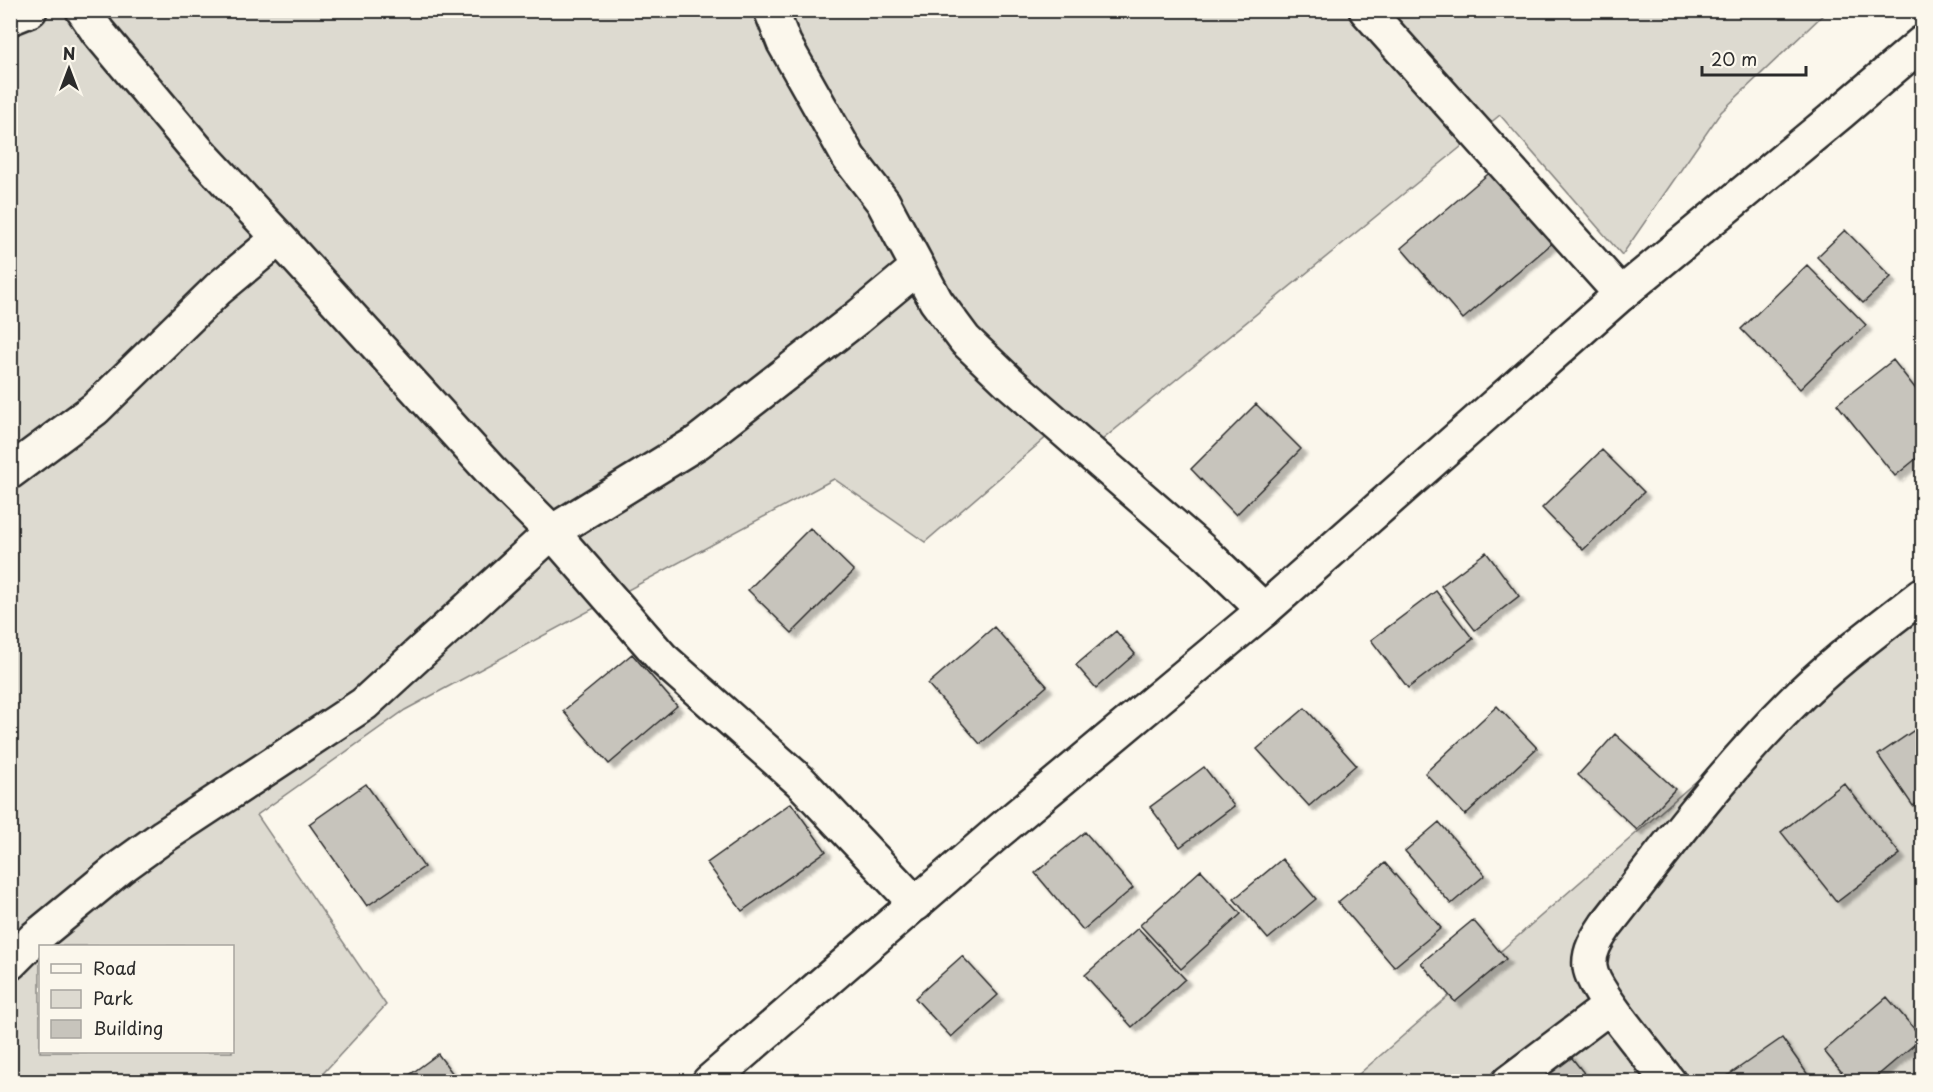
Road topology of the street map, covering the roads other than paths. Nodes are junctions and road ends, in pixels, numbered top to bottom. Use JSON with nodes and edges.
{"nodes":[{"id":1,"x":30,"y":10,"type":"edge"},
{"id":2,"x":83,"y":10,"type":"edge"},
{"id":3,"x":771,"y":10,"type":"edge"},
{"id":4,"x":1366,"y":10,"type":"edge"},
{"id":5,"x":10,"y":18,"type":"edge"},
{"id":6,"x":1923,"y":43,"type":"edge"},
{"id":7,"x":279,"y":238,"type":"junction"},
{"id":8,"x":918,"y":267,"type":"junction"},
{"id":9,"x":1621,"y":294,"type":"junction"},
{"id":10,"x":10,"y":472,"type":"edge"},
{"id":11,"x":552,"y":532,"type":"junction"},
{"id":12,"x":1923,"y":595,"type":"edge"},
{"id":13,"x":1264,"y":610,"type":"junction"},
{"id":14,"x":916,"y":904,"type":"junction"},
{"id":15,"x":10,"y":963,"type":"edge"},
{"id":16,"x":1610,"y":1006,"type":"junction"},
{"id":17,"x":709,"y":1082,"type":"edge"},
{"id":18,"x":1509,"y":1082,"type":"edge"},
{"id":19,"x":1669,"y":1082,"type":"edge"}],
"edges":[{"from":1,"to":5,"type":"street"},
{"from":2,"to":7,"type":"street"},
{"from":3,"to":8,"type":"street"},
{"from":4,"to":9,"type":"street"},
{"from":6,"to":9,"type":"street"},
{"from":7,"to":10,"type":"street"},
{"from":7,"to":11,"type":"street"},
{"from":8,"to":11,"type":"street"},
{"from":8,"to":13,"type":"street"},
{"from":9,"to":13,"type":"street"},
{"from":11,"to":14,"type":"street"},
{"from":11,"to":15,"type":"street"},
{"from":12,"to":16,"type":"street"},
{"from":13,"to":14,"type":"street"},
{"from":14,"to":17,"type":"street"},
{"from":16,"to":18,"type":"street"},
{"from":16,"to":19,"type":"street"}]}
